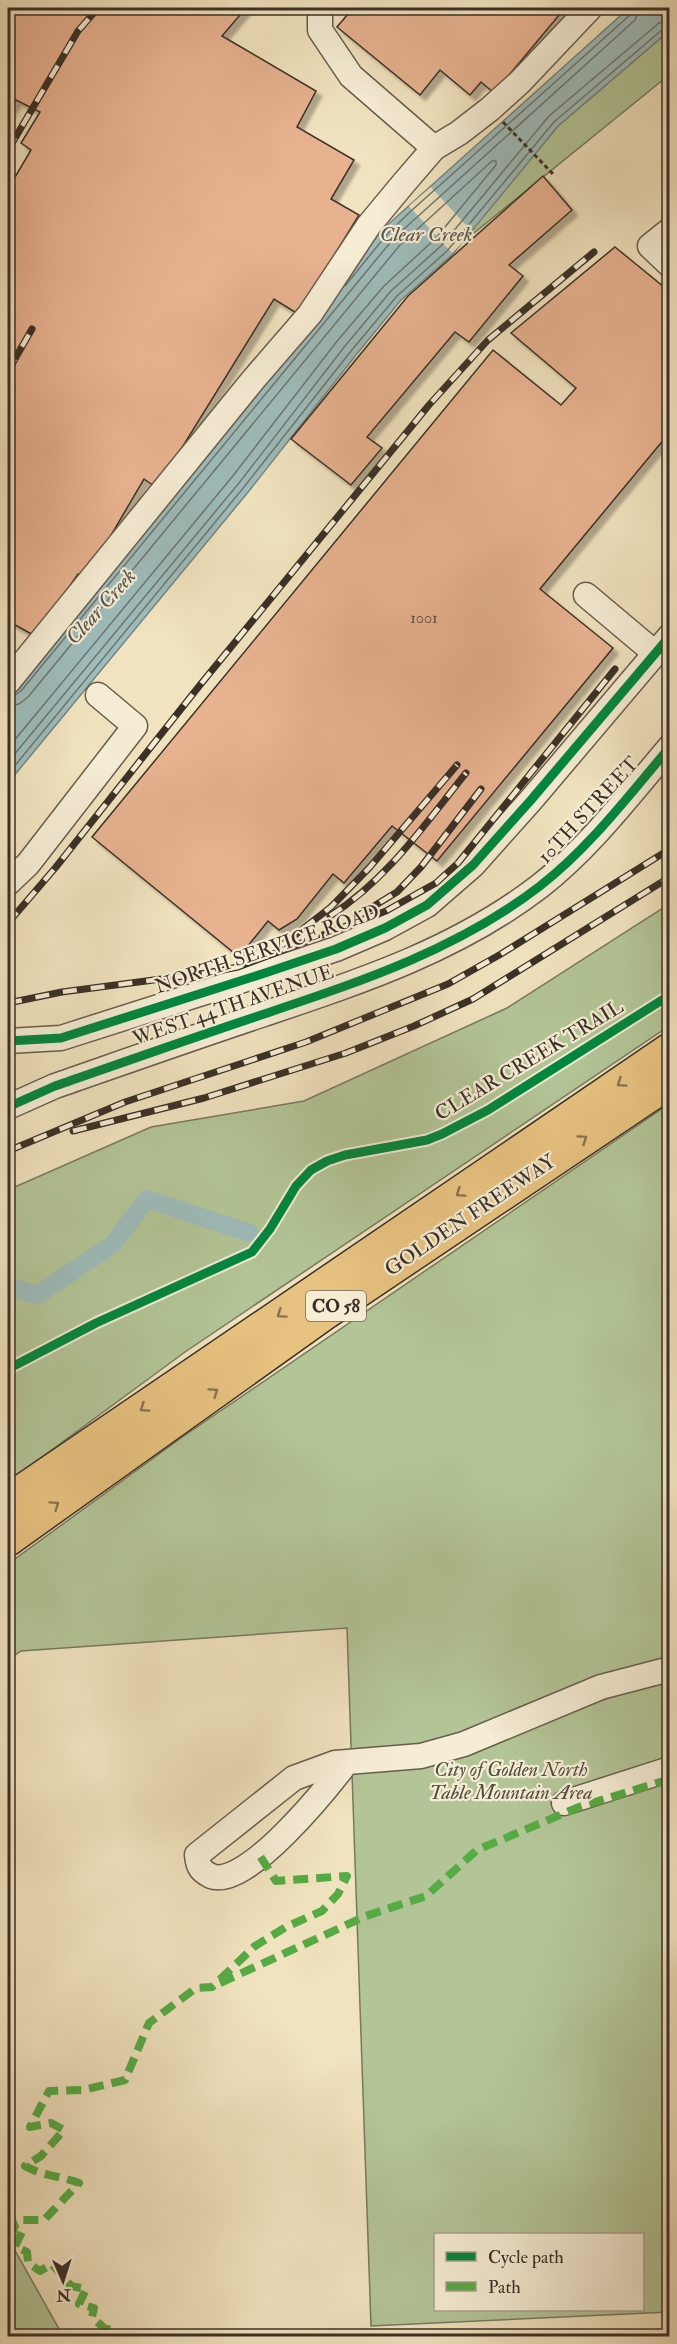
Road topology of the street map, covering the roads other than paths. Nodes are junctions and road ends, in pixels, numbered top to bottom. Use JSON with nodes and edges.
{"nodes":[{"id":1,"x":320,"y":8,"type":"edge"},
{"id":2,"x":590,"y":8,"type":"edge"},
{"id":3,"x":434,"y":148,"type":"junction"},
{"id":4,"x":669,"y":230,"type":"edge"},
{"id":5,"x":669,"y":265,"type":"edge"},
{"id":6,"x":586,"y":595,"type":"dead end"},
{"id":7,"x":662,"y":644,"type":"edge"},
{"id":8,"x":8,"y":682,"type":"edge"},
{"id":9,"x":98,"y":695,"type":"dead end"},
{"id":10,"x":669,"y":747,"type":"edge"},
{"id":11,"x":8,"y":883,"type":"edge"},
{"id":12,"x":469,"y":933,"type":"joint"},
{"id":13,"x":8,"y":1041,"type":"edge"},
{"id":14,"x":669,"y":1050,"type":"edge"},
{"id":15,"x":669,"y":1081,"type":"edge"},
{"id":16,"x":8,"y":1107,"type":"edge"},
{"id":17,"x":8,"y":1501,"type":"edge"},
{"id":18,"x":8,"y":1539,"type":"edge"},
{"id":19,"x":669,"y":1669,"type":"edge"},
{"id":20,"x":347,"y":1762,"type":"junction"},
{"id":21,"x":669,"y":1769,"type":"edge"},
{"id":22,"x":564,"y":1803,"type":"dead end"}],
"edges":[{"from":1,"to":3,"type":"street"},
{"from":2,"to":3,"type":"street"},
{"from":3,"to":8,"type":"street"},
{"from":4,"to":5,"type":"street"},
{"from":6,"to":7,"type":"street"},
{"from":7,"to":13,"type":"street","name":"NORTH SERVICE ROAD"},
{"from":9,"to":11,"type":"street"},
{"from":10,"to":12,"type":"street","name":"10TH STREET"},
{"from":12,"to":16,"type":"street","name":"WEST 44TH AVENUE"},
{"from":14,"to":17,"type":"highway","name":"GOLDEN FREEWAY","number":"CO 58","one_way":true},
{"from":18,"to":15,"type":"highway","name":"GOLDEN FREEWAY","number":"CO 58","one_way":true},
{"from":19,"to":20,"type":"street"},
{"from":20,"to":20,"type":"street"},
{"from":21,"to":22,"type":"street"}]}
